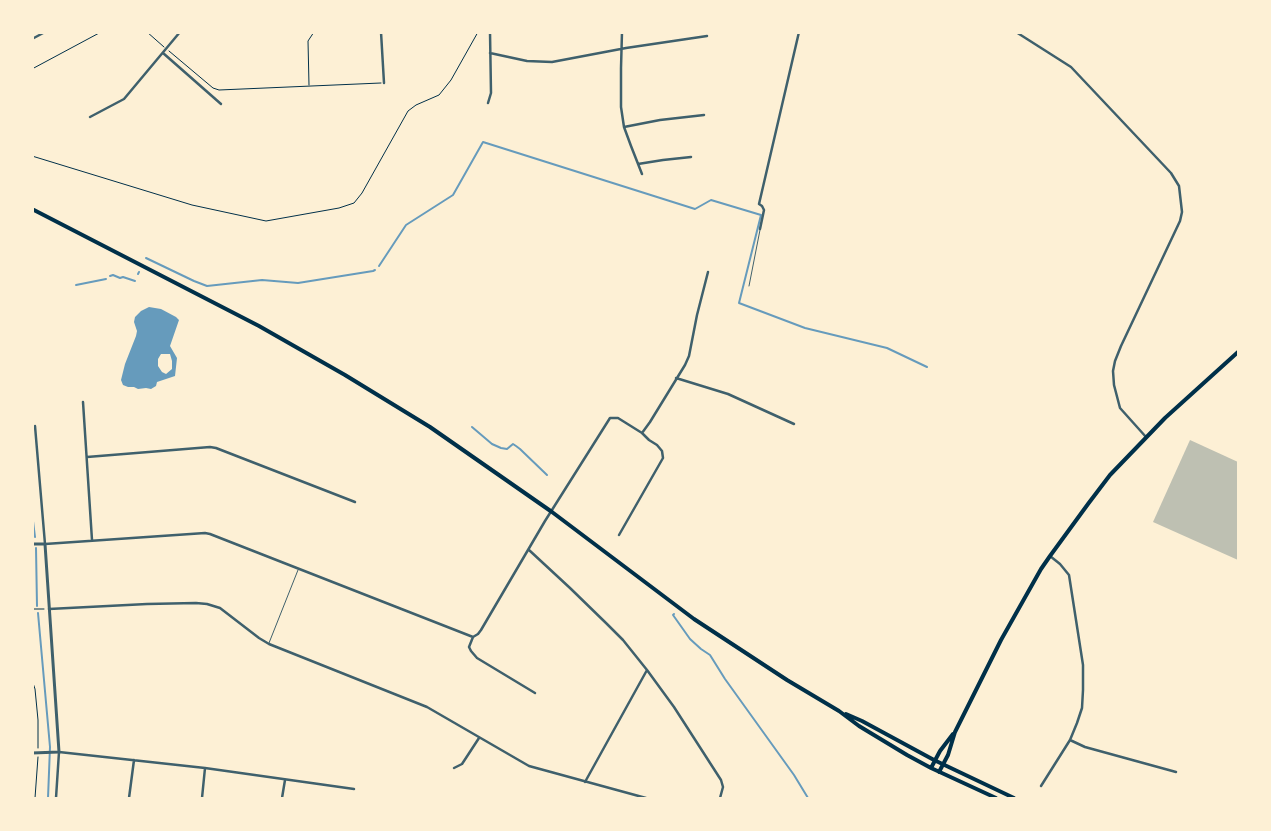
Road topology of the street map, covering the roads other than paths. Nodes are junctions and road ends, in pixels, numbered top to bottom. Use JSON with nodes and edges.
{"nodes":[{"id":1,"x":45,"y":32,"type":"edge"},
{"id":2,"x":180,"y":32,"type":"edge"},
{"id":3,"x":381,"y":32,"type":"edge"},
{"id":4,"x":490,"y":32,"type":"edge"},
{"id":5,"x":622,"y":32,"type":"edge"},
{"id":6,"x":799,"y":32,"type":"edge"},
{"id":7,"x":1016,"y":32,"type":"edge"},
{"id":8,"x":707,"y":36,"type":"dead end"},
{"id":9,"x":32,"y":39,"type":"edge"},
{"id":10,"x":622,"y":49,"type":"junction"},
{"id":11,"x":490,"y":53,"type":"junction"},
{"id":12,"x":164,"y":54,"type":"junction"},
{"id":13,"x":384,"y":83,"type":"road end"},
{"id":14,"x":488,"y":103,"type":"dead end"},
{"id":15,"x":221,"y":104,"type":"dead end"},
{"id":16,"x":704,"y":115,"type":"dead end"},
{"id":17,"x":90,"y":118,"type":"dead end"},
{"id":18,"x":624,"y":127,"type":"junction"},
{"id":19,"x":691,"y":156,"type":"dead end"},
{"id":20,"x":638,"y":164,"type":"junction"},
{"id":21,"x":642,"y":174,"type":"dead end"},
{"id":22,"x":32,"y":209,"type":"edge"},
{"id":23,"x":760,"y":229,"type":"joint"},
{"id":24,"x":708,"y":272,"type":"dead end"},
{"id":25,"x":749,"y":286,"type":"dead end"},
{"id":26,"x":1238,"y":352,"type":"edge"},
{"id":27,"x":676,"y":378,"type":"junction"},
{"id":28,"x":83,"y":402,"type":"dead end"},
{"id":29,"x":794,"y":424,"type":"dead end"},
{"id":30,"x":35,"y":426,"type":"dead end"},
{"id":31,"x":642,"y":433,"type":"junction"},
{"id":32,"x":1146,"y":437,"type":"junction"},
{"id":33,"x":87,"y":458,"type":"junction"},
{"id":34,"x":355,"y":502,"type":"dead end"},
{"id":35,"x":552,"y":512,"type":"junction"},
{"id":36,"x":619,"y":535,"type":"dead end"},
{"id":37,"x":92,"y":540,"type":"junction"},
{"id":38,"x":32,"y":544,"type":"edge"},
{"id":39,"x":45,"y":544,"type":"junction"},
{"id":40,"x":528,"y":550,"type":"junction"},
{"id":41,"x":1050,"y":556,"type":"junction"},
{"id":42,"x":298,"y":569,"type":"junction"},
{"id":43,"x":49,"y":609,"type":"junction"},
{"id":44,"x":473,"y":637,"type":"junction"},
{"id":45,"x":269,"y":644,"type":"junction"},
{"id":46,"x":647,"y":670,"type":"junction"},
{"id":47,"x":535,"y":693,"type":"dead end"},
{"id":48,"x":839,"y":712,"type":"junction"},
{"id":49,"x":955,"y":732,"type":"junction"},
{"id":50,"x":479,"y":738,"type":"junction"},
{"id":51,"x":1070,"y":740,"type":"junction"},
{"id":52,"x":59,"y":752,"type":"junction"},
{"id":53,"x":32,"y":753,"type":"edge"},
{"id":54,"x":134,"y":760,"type":"junction"},
{"id":55,"x":934,"y":760,"type":"junction"},
{"id":56,"x":943,"y":764,"type":"junction"},
{"id":57,"x":205,"y":768,"type":"junction"},
{"id":58,"x":454,"y":768,"type":"dead end"},
{"id":59,"x":931,"y":768,"type":"junction"},
{"id":60,"x":940,"y":772,"type":"junction"},
{"id":61,"x":1176,"y":772,"type":"dead end"},
{"id":62,"x":285,"y":780,"type":"junction"},
{"id":63,"x":584,"y":782,"type":"junction"},
{"id":64,"x":1041,"y":786,"type":"dead end"},
{"id":65,"x":354,"y":789,"type":"dead end"},
{"id":66,"x":56,"y":798,"type":"edge"},
{"id":67,"x":129,"y":798,"type":"edge"},
{"id":68,"x":202,"y":798,"type":"edge"},
{"id":69,"x":282,"y":798,"type":"edge"},
{"id":70,"x":646,"y":798,"type":"edge"},
{"id":71,"x":720,"y":798,"type":"edge"},
{"id":72,"x":996,"y":798,"type":"edge"},
{"id":73,"x":1014,"y":798,"type":"edge"}],
"edges":[{"from":1,"to":9,"type":"street"},
{"from":2,"to":12,"type":"street"},
{"from":3,"to":13,"type":"street"},
{"from":4,"to":11,"type":"street"},
{"from":5,"to":10,"type":"street"},
{"from":6,"to":23,"type":"street"},
{"from":7,"to":32,"type":"street"},
{"from":8,"to":10,"type":"street"},
{"from":10,"to":11,"type":"street"},
{"from":10,"to":18,"type":"street"},
{"from":11,"to":14,"type":"street"},
{"from":12,"to":15,"type":"street"},
{"from":12,"to":17,"type":"street"},
{"from":16,"to":18,"type":"street"},
{"from":18,"to":20,"type":"street"},
{"from":19,"to":20,"type":"street"},
{"from":20,"to":21,"type":"street"},
{"from":22,"to":35,"type":"main road"},
{"from":23,"to":25,"type":"lane"},
{"from":24,"to":27,"type":"street"},
{"from":26,"to":32,"type":"main road"},
{"from":27,"to":29,"type":"street"},
{"from":27,"to":31,"type":"street"},
{"from":28,"to":33,"type":"street"},
{"from":30,"to":39,"type":"street"},
{"from":31,"to":35,"type":"street"},
{"from":31,"to":36,"type":"street"},
{"from":32,"to":41,"type":"main road"},
{"from":33,"to":34,"type":"street"},
{"from":33,"to":37,"type":"street"},
{"from":35,"to":40,"type":"street"},
{"from":35,"to":48,"type":"main road"},
{"from":37,"to":39,"type":"street"},
{"from":37,"to":42,"type":"street"},
{"from":38,"to":39,"type":"street"},
{"from":39,"to":43,"type":"street"},
{"from":40,"to":44,"type":"street"},
{"from":40,"to":46,"type":"street"},
{"from":41,"to":49,"type":"main road"},
{"from":41,"to":51,"type":"street"},
{"from":42,"to":44,"type":"street"},
{"from":42,"to":45,"type":"lane"},
{"from":43,"to":45,"type":"street"},
{"from":43,"to":52,"type":"street"},
{"from":44,"to":47,"type":"street"},
{"from":45,"to":50,"type":"street"},
{"from":46,"to":63,"type":"street"},
{"from":46,"to":71,"type":"street"},
{"from":48,"to":55,"type":"main road"},
{"from":48,"to":59,"type":"main road"},
{"from":49,"to":55,"type":"main road"},
{"from":49,"to":56,"type":"main road"},
{"from":50,"to":58,"type":"street"},
{"from":50,"to":63,"type":"street"},
{"from":51,"to":61,"type":"street"},
{"from":51,"to":64,"type":"street"},
{"from":52,"to":53,"type":"street"},
{"from":52,"to":54,"type":"street"},
{"from":52,"to":66,"type":"street"},
{"from":54,"to":57,"type":"street"},
{"from":54,"to":67,"type":"street"},
{"from":55,"to":56,"type":"main road"},
{"from":55,"to":59,"type":"main road"},
{"from":56,"to":60,"type":"main road"},
{"from":56,"to":73,"type":"main road"},
{"from":57,"to":62,"type":"street"},
{"from":57,"to":68,"type":"street"},
{"from":59,"to":60,"type":"main road"},
{"from":60,"to":72,"type":"main road"},
{"from":62,"to":65,"type":"street"},
{"from":62,"to":69,"type":"street"},
{"from":63,"to":70,"type":"street"}]}
